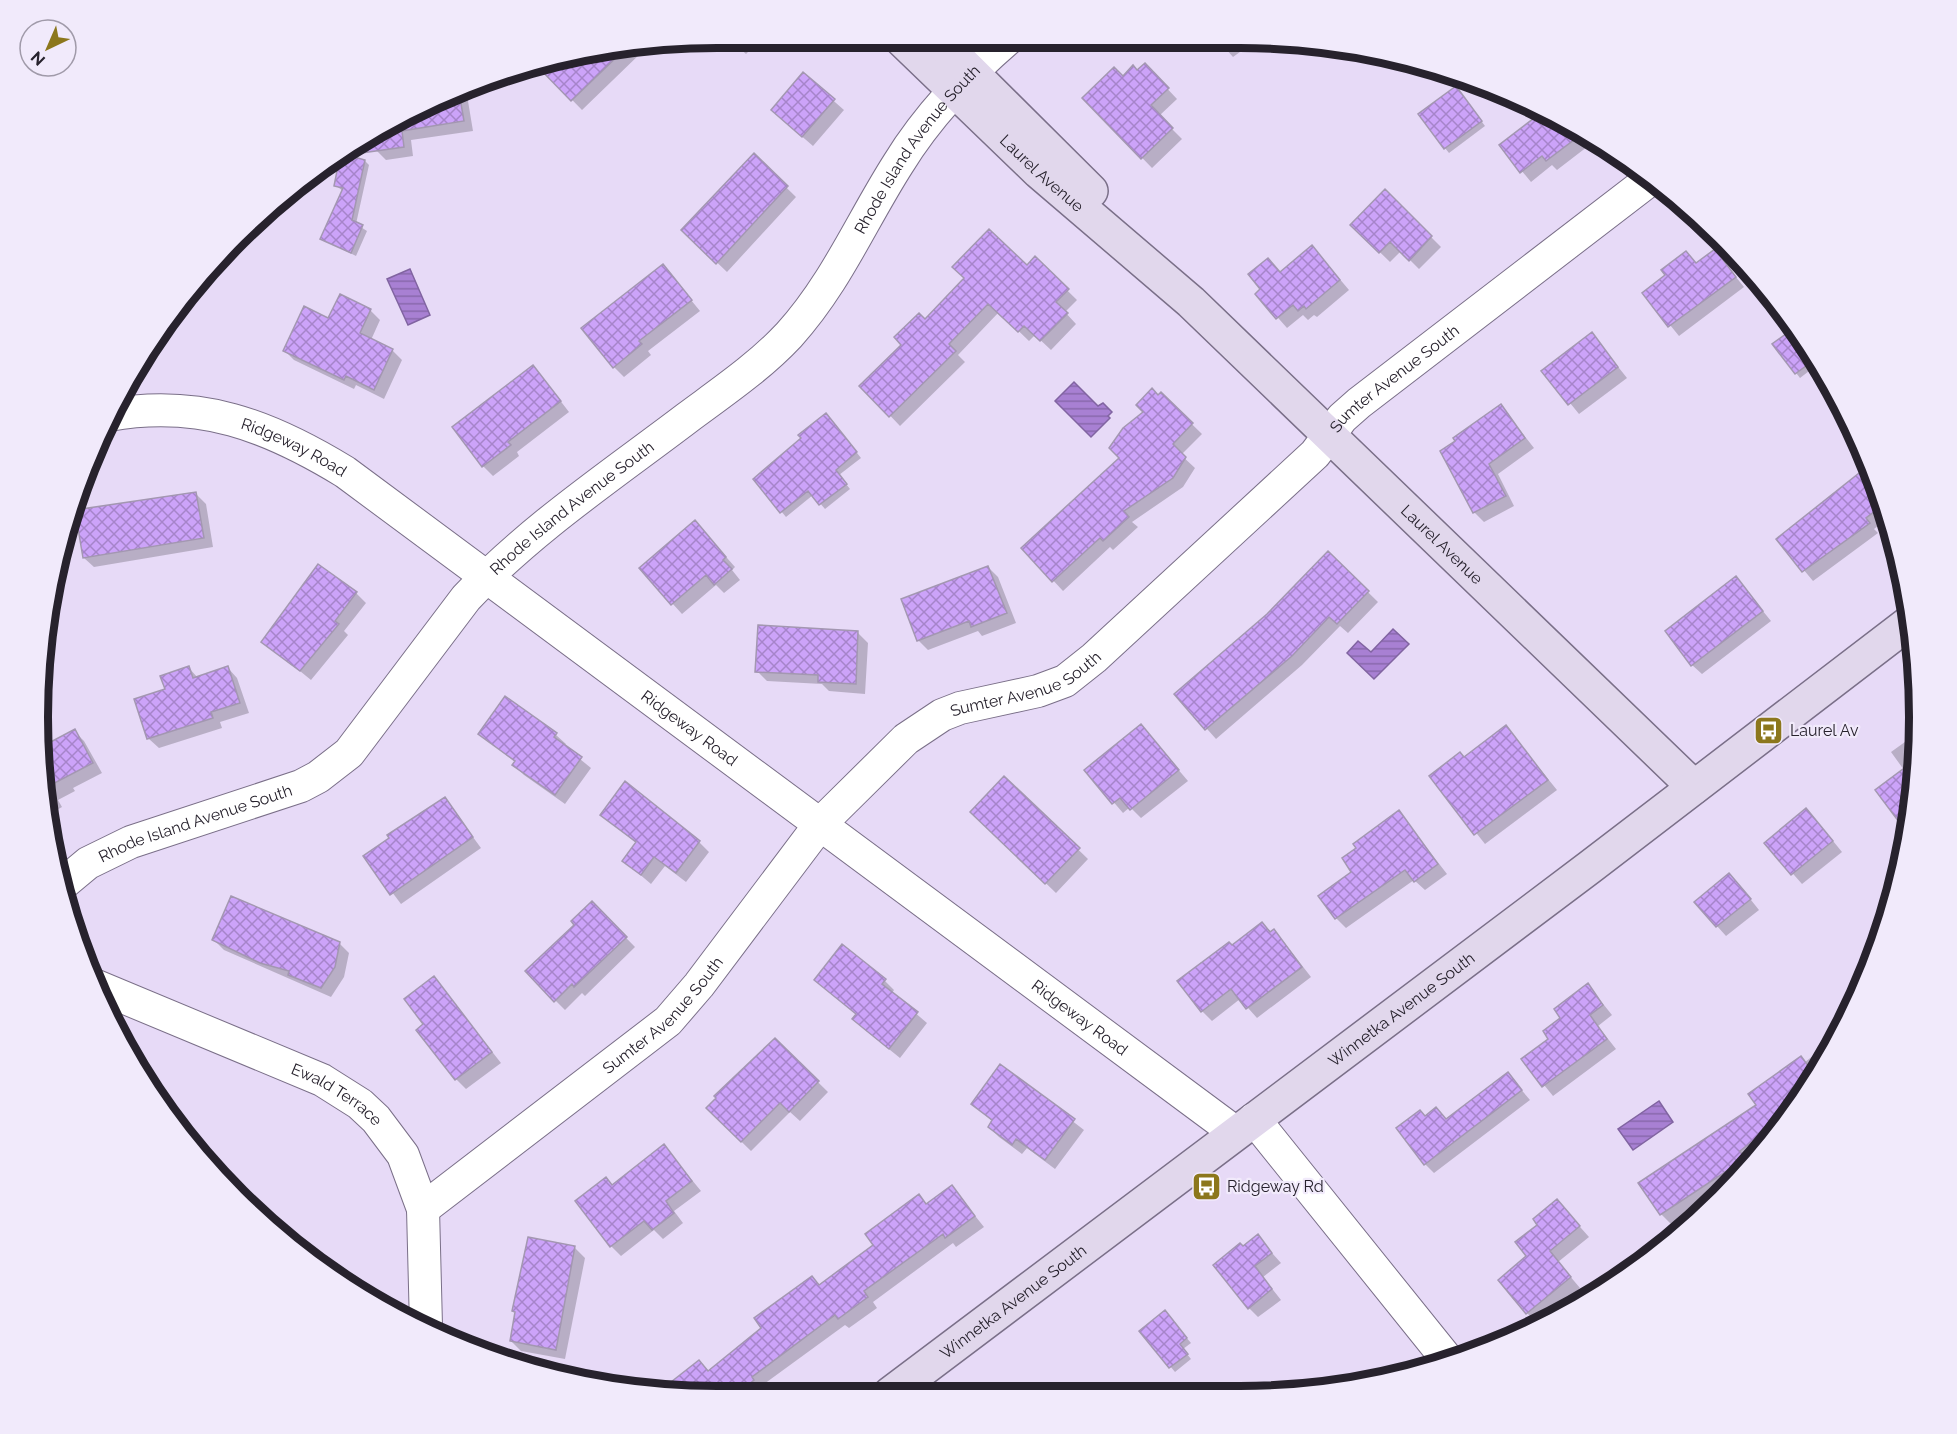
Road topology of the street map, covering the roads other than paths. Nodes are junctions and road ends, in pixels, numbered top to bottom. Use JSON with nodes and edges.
{"nodes":[{"id":1,"x":915,"y":48,"type":"edge"},
{"id":2,"x":943,"y":48,"type":"edge"},
{"id":3,"x":999,"y":48,"type":"edge"},
{"id":4,"x":964,"y":82,"type":"junction"},
{"id":5,"x":1644,"y":184,"type":"edge"},
{"id":6,"x":121,"y":414,"type":"edge"},
{"id":7,"x":1328,"y":435,"type":"junction"},
{"id":8,"x":486,"y":577,"type":"junction"},
{"id":9,"x":1902,"y":627,"type":"edge"},
{"id":10,"x":1694,"y":787,"type":"junction"},
{"id":11,"x":821,"y":823,"type":"junction"},
{"id":12,"x":68,"y":879,"type":"edge"},
{"id":13,"x":107,"y":990,"type":"edge"},
{"id":14,"x":1245,"y":1126,"type":"junction"},
{"id":15,"x":423,"y":1209,"type":"junction"},
{"id":16,"x":426,"y":1319,"type":"edge"},
{"id":17,"x":1442,"y":1354,"type":"edge"},
{"id":18,"x":901,"y":1386,"type":"edge"}],
"edges":[{"from":1,"to":4,"type":"street","name":"Laurel Avenue"},
{"from":2,"to":4,"type":"street","name":"Laurel Avenue"},
{"from":3,"to":4,"type":"street","name":"Rhode Island Avenue South"},
{"from":4,"to":7,"type":"street","name":"Laurel Avenue"},
{"from":4,"to":8,"type":"street","name":"Rhode Island Avenue South"},
{"from":5,"to":7,"type":"street","name":"Sumter Avenue South"},
{"from":6,"to":8,"type":"street","name":"Ridgeway Road"},
{"from":7,"to":10,"type":"street","name":"Laurel Avenue"},
{"from":7,"to":11,"type":"street","name":"Sumter Avenue South"},
{"from":8,"to":11,"type":"street","name":"Ridgeway Road"},
{"from":8,"to":12,"type":"street","name":"Rhode Island Avenue South"},
{"from":9,"to":10,"type":"street","name":"Winnetka Avenue South"},
{"from":10,"to":14,"type":"street","name":"Winnetka Avenue South"},
{"from":11,"to":14,"type":"street","name":"Ridgeway Road"},
{"from":11,"to":15,"type":"street","name":"Sumter Avenue South"},
{"from":13,"to":15,"type":"street","name":"Ewald Terrace"},
{"from":14,"to":17,"type":"street","name":"Ridgeway Road"},
{"from":14,"to":18,"type":"street","name":"Winnetka Avenue South"},
{"from":15,"to":16,"type":"street","name":"Ewald Terrace"}]}
